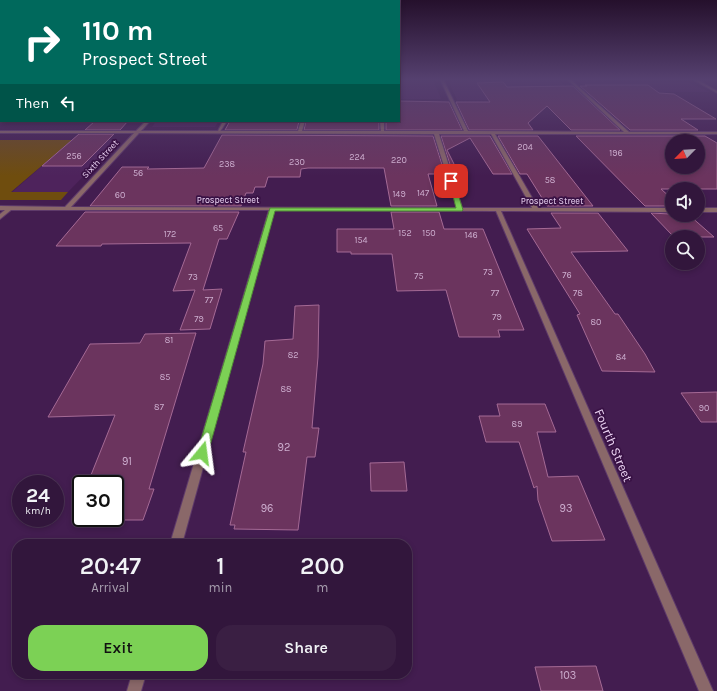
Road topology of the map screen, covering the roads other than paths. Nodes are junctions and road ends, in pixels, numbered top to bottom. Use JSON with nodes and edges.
{"nodes":[{"id":1,"x":456,"y":111,"type":"edge"},
{"id":2,"x":603,"y":111,"type":"edge"},
{"id":3,"x":147,"y":122,"type":"edge"},
{"id":4,"x":224,"y":122,"type":"edge"},
{"id":5,"x":303,"y":122,"type":"edge"},
{"id":6,"x":382,"y":122,"type":"edge"},
{"id":7,"x":0,"y":132,"type":"edge"},
{"id":8,"x":138,"y":132,"type":"junction"},
{"id":9,"x":218,"y":132,"type":"junction"},
{"id":10,"x":300,"y":132,"type":"junction"},
{"id":11,"x":383,"y":132,"type":"junction"},
{"id":12,"x":436,"y":132,"type":"junction"},
{"id":13,"x":466,"y":132,"type":"junction"},
{"id":14,"x":492,"y":132,"type":"junction"},
{"id":15,"x":627,"y":132,"type":"junction"},
{"id":16,"x":717,"y":133,"type":"edge"},
{"id":17,"x":0,"y":208,"type":"edge"},
{"id":18,"x":10,"y":208,"type":"junction"},
{"id":19,"x":66,"y":209,"type":"junction"},
{"id":20,"x":272,"y":209,"type":"junction"},
{"id":21,"x":460,"y":210,"type":"junction"},
{"id":22,"x":498,"y":210,"type":"junction"},
{"id":23,"x":536,"y":210,"type":"junction"},
{"id":24,"x":665,"y":210,"type":"edge"},
{"id":25,"x":705,"y":210,"type":"edge"},
{"id":26,"x":717,"y":210,"type":"edge"},
{"id":27,"x":0,"y":217,"type":"edge"},
{"id":28,"x":177,"y":539,"type":"edge"},
{"id":29,"x":138,"y":679,"type":"edge"},
{"id":30,"x":134,"y":691,"type":"edge"},
{"id":31,"x":706,"y":691,"type":"edge"}],
"edges":[{"from":1,"to":13,"type":"street"},
{"from":2,"to":15,"type":"street"},
{"from":3,"to":8,"type":"street","name":"Sixth Street"},
{"from":4,"to":9,"type":"street"},
{"from":5,"to":10,"type":"street"},
{"from":6,"to":11,"type":"street"},
{"from":7,"to":8,"type":"street"},
{"from":8,"to":9,"type":"street"},
{"from":8,"to":19,"type":"street","name":"Sixth Street"},
{"from":9,"to":10,"type":"street"},
{"from":10,"to":11,"type":"street"},
{"from":11,"to":12,"type":"street"},
{"from":12,"to":13,"type":"street"},
{"from":12,"to":21,"type":"street"},
{"from":13,"to":14,"type":"street"},
{"from":14,"to":15,"type":"street"},
{"from":14,"to":23,"type":"street"},
{"from":15,"to":16,"type":"street"},
{"from":17,"to":18,"type":"street","name":"Prospect Street"},
{"from":18,"to":19,"type":"street","name":"Prospect Street"},
{"from":18,"to":27,"type":"street"},
{"from":19,"to":20,"type":"street","name":"Prospect Street"},
{"from":20,"to":21,"type":"street","name":"Prospect Street"},
{"from":20,"to":28,"type":"street"},
{"from":21,"to":22,"type":"street","name":"Prospect Street"},
{"from":22,"to":23,"type":"street","name":"Prospect Street"},
{"from":22,"to":31,"type":"street","name":"Fourth Street"},
{"from":23,"to":24,"type":"street","name":"Prospect Street"},
{"from":25,"to":26,"type":"street"},
{"from":29,"to":30,"type":"street"}]}
